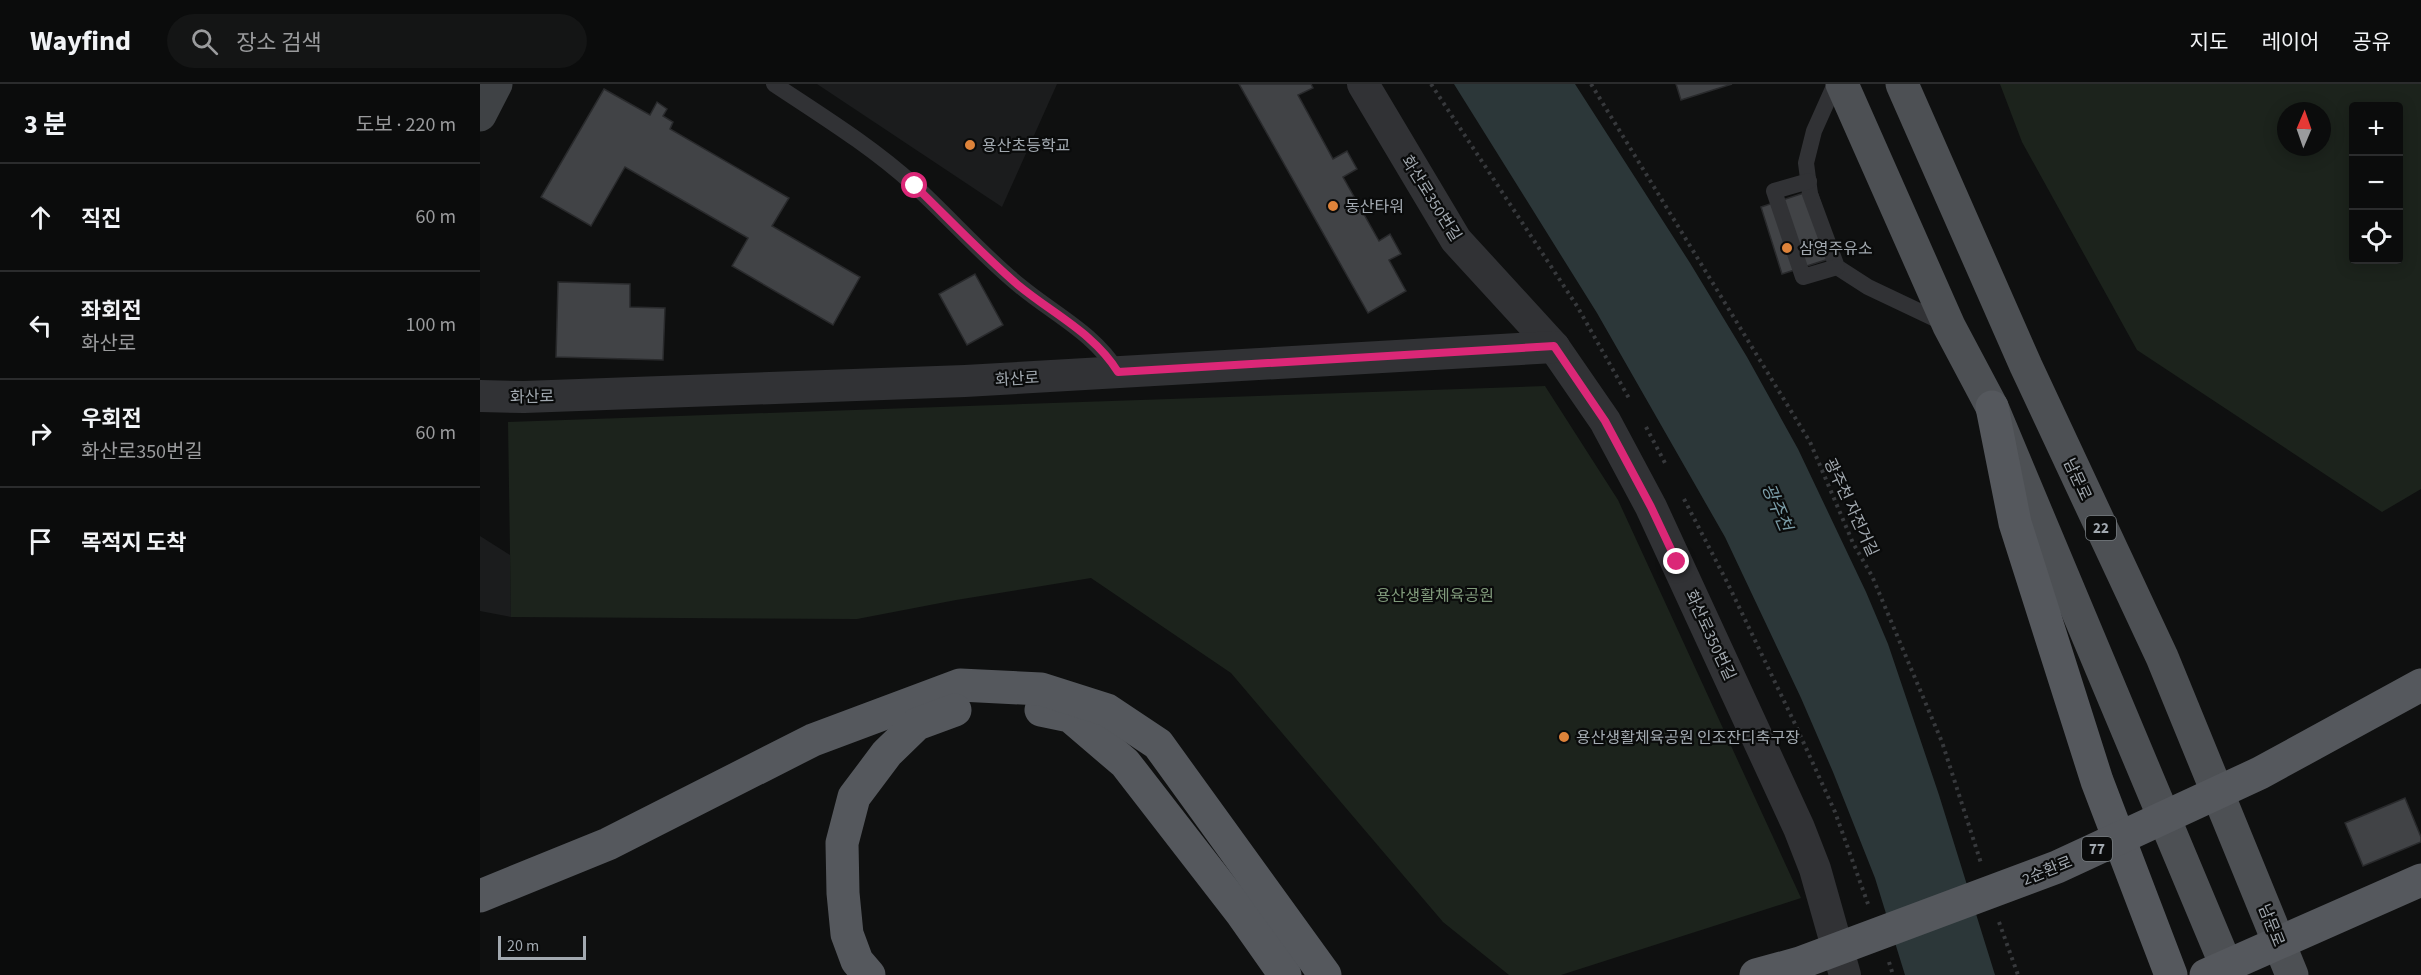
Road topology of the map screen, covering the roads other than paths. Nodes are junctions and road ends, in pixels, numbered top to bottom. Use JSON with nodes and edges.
{"nodes":[{"id":1,"x":774,"y":84,"type":"edge"},
{"id":2,"x":1363,"y":84,"type":"edge"},
{"id":3,"x":1835,"y":84,"type":"edge"},
{"id":4,"x":1842,"y":84,"type":"edge"},
{"id":5,"x":1902,"y":84,"type":"edge"},
{"id":6,"x":1809,"y":181,"type":"junction"},
{"id":7,"x":1837,"y":267,"type":"junction"},
{"id":8,"x":1949,"y":326,"type":"junction"},
{"id":9,"x":1554,"y":346,"type":"junction"},
{"id":10,"x":1118,"y":372,"type":"junction"},
{"id":11,"x":480,"y":396,"type":"edge"},
{"id":12,"x":1992,"y":407,"type":"junction"},
{"id":13,"x":2421,"y":685,"type":"edge"},
{"id":14,"x":2421,"y":880,"type":"edge"},
{"id":15,"x":480,"y":896,"type":"edge"},
{"id":16,"x":869,"y":975,"type":"edge"},
{"id":17,"x":1285,"y":975,"type":"edge"},
{"id":18,"x":1325,"y":975,"type":"edge"},
{"id":19,"x":1756,"y":975,"type":"edge"},
{"id":20,"x":1845,"y":975,"type":"edge"},
{"id":21,"x":2171,"y":975,"type":"edge"},
{"id":22,"x":2206,"y":975,"type":"edge"},
{"id":23,"x":2230,"y":975,"type":"edge"},
{"id":24,"x":2292,"y":975,"type":"edge"}],
"edges":[{"from":1,"to":10,"type":"lane"},
{"from":2,"to":9,"type":"street","name":"화산로350번길"},
{"from":3,"to":6,"type":"lane"},
{"from":4,"to":8,"type":"main road"},
{"from":5,"to":24,"type":"main road","name":"남문로","number":"22"},
{"from":6,"to":7,"type":"lane"},
{"from":6,"to":7,"type":"lane"},
{"from":7,"to":8,"type":"lane"},
{"from":8,"to":12,"type":"main road"},
{"from":9,"to":10,"type":"street","name":"화산로"},
{"from":9,"to":20,"type":"street","name":"화산로350번길"},
{"from":10,"to":11,"type":"street","name":"화산로"},
{"from":12,"to":21,"type":"highway"},
{"from":12,"to":23,"type":"main road"},
{"from":13,"to":19,"type":"highway","name":"2순환로","number":"77","bridge":true},
{"from":14,"to":22,"type":"highway","bridge":true},
{"from":15,"to":18,"type":"highway"},
{"from":16,"to":17,"type":"highway"}]}
